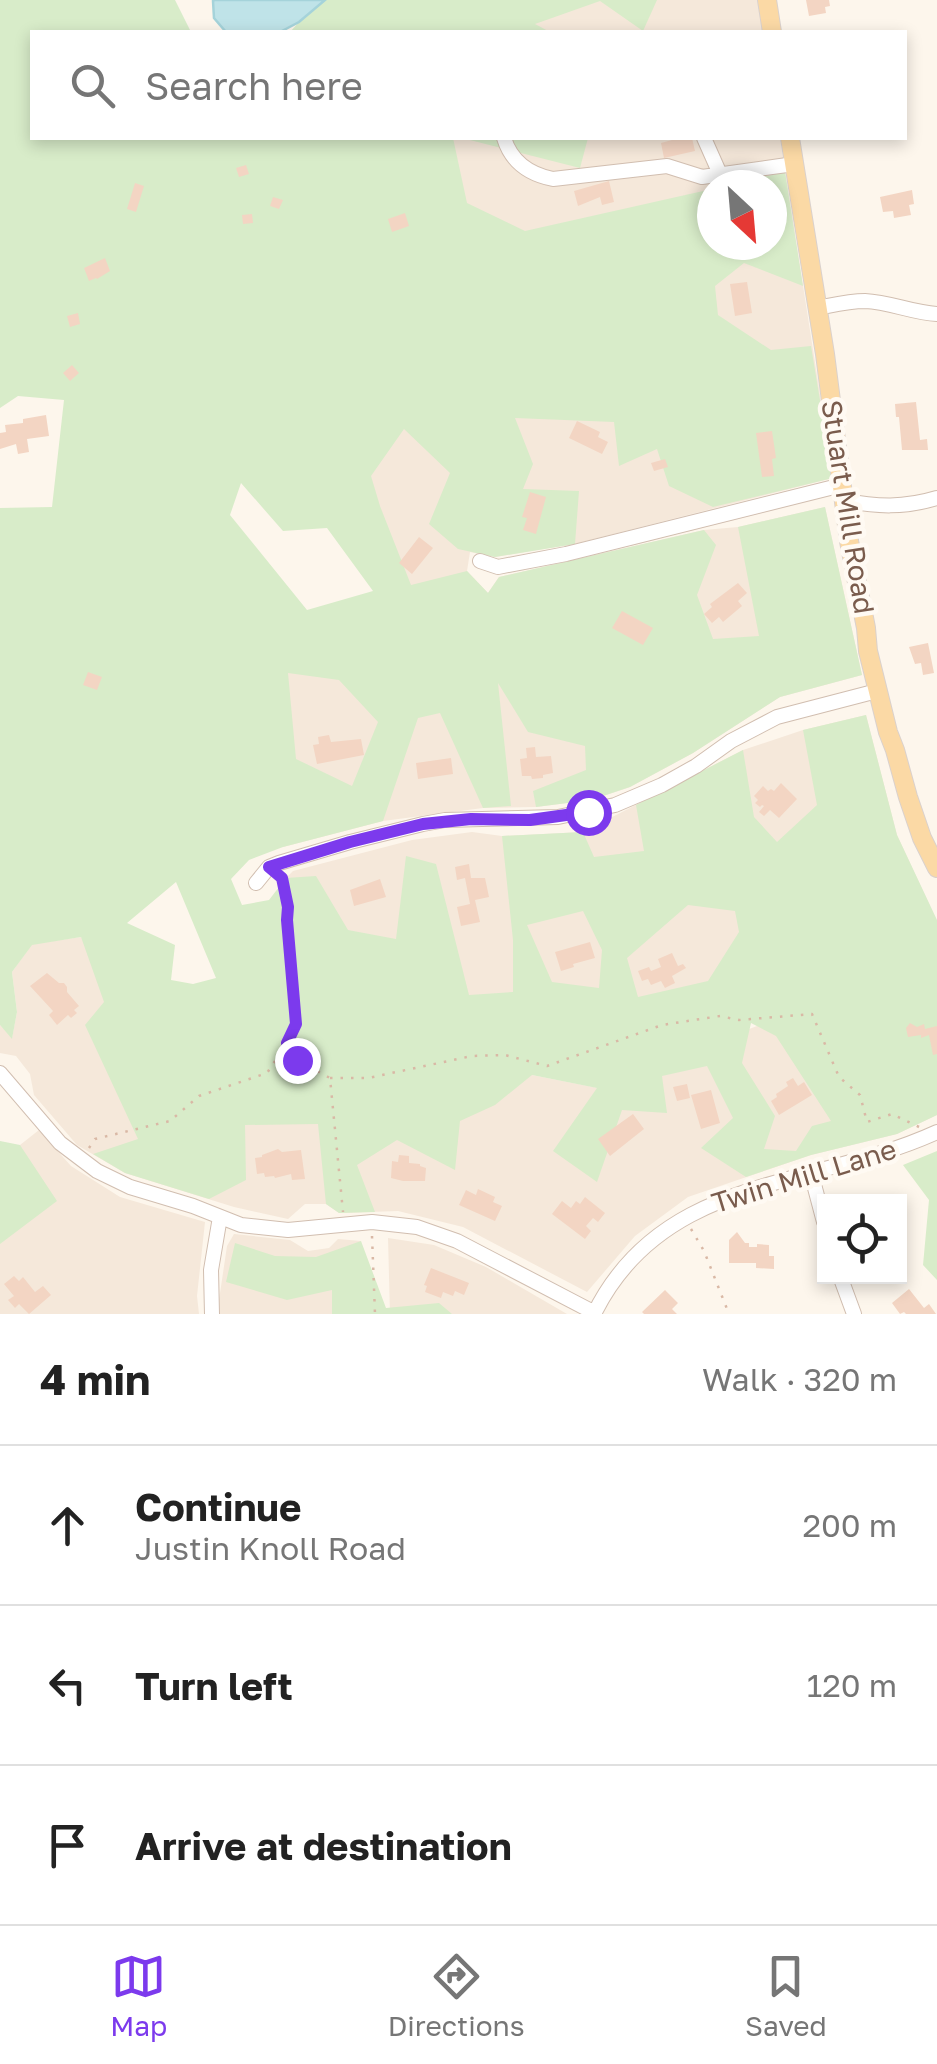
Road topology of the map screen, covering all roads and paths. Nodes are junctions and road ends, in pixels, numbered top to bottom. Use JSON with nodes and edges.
{"nodes":[{"id":1,"x":767,"y":0,"type":"edge"},
{"id":2,"x":772,"y":30,"type":"edge"},
{"id":3,"x":504,"y":140,"type":"edge"},
{"id":4,"x":705,"y":140,"type":"edge"},
{"id":5,"x":790,"y":140,"type":"edge"},
{"id":6,"x":794,"y":164,"type":"junction"},
{"id":7,"x":718,"y":170,"type":"edge"},
{"id":8,"x":750,"y":170,"type":"edge"},
{"id":9,"x":697,"y":175,"type":"edge"},
{"id":10,"x":817,"y":308,"type":"junction"},
{"id":11,"x":937,"y":314,"type":"edge"},
{"id":12,"x":842,"y":493,"type":"junction"},
{"id":13,"x":937,"y":498,"type":"edge"},
{"id":14,"x":480,"y":561,"type":"dead end"},
{"id":15,"x":877,"y":691,"type":"junction"},
{"id":16,"x":269,"y":867,"type":"junction"},
{"id":17,"x":937,"y":868,"type":"edge"},
{"id":18,"x":256,"y":883,"type":"dead end"},
{"id":19,"x":287,"y":1043,"type":"junction"},
{"id":20,"x":279,"y":1056,"type":"junction"},
{"id":21,"x":297,"y":1060,"type":"junction"},
{"id":22,"x":330,"y":1078,"type":"junction"},
{"id":23,"x":2,"y":1079,"type":"edge"},
{"id":24,"x":934,"y":1133,"type":"edge"},
{"id":25,"x":82,"y":1159,"type":"junction"},
{"id":26,"x":811,"y":1173,"type":"junction"},
{"id":27,"x":817,"y":1196,"type":"edge"},
{"id":28,"x":220,"y":1216,"type":"junction"},
{"id":29,"x":686,"y":1216,"type":"junction"},
{"id":30,"x":372,"y":1222,"type":"junction"},
{"id":31,"x":344,"y":1224,"type":"junction"},
{"id":32,"x":843,"y":1284,"type":"edge"},
{"id":33,"x":595,"y":1313,"type":"edge"},
{"id":34,"x":212,"y":1314,"type":"edge"},
{"id":35,"x":375,"y":1314,"type":"edge"},
{"id":36,"x":729,"y":1314,"type":"edge"},
{"id":37,"x":854,"y":1314,"type":"edge"}],
"edges":[{"from":1,"to":2,"type":"main road"},
{"from":3,"to":9,"type":"street"},
{"from":4,"to":7,"type":"street"},
{"from":5,"to":6,"type":"main road","name":"Stuart Mill Road"},
{"from":6,"to":8,"type":"street"},
{"from":6,"to":10,"type":"main road","name":"Stuart Mill Road"},
{"from":10,"to":11,"type":"street"},
{"from":10,"to":12,"type":"main road","name":"Stuart Mill Road"},
{"from":12,"to":13,"type":"street"},
{"from":12,"to":14,"type":"street"},
{"from":12,"to":15,"type":"main road","name":"Stuart Mill Road"},
{"from":15,"to":16,"type":"street"},
{"from":15,"to":17,"type":"main road","name":"Stuart Mill Road"},
{"from":16,"to":18,"type":"street"},
{"from":16,"to":19,"type":"path"},
{"from":19,"to":20,"type":"path"},
{"from":19,"to":21,"type":"path"},
{"from":20,"to":21,"type":"path"},
{"from":20,"to":25,"type":"path"},
{"from":21,"to":22,"type":"path"},
{"from":22,"to":24,"type":"path"},
{"from":22,"to":31,"type":"path"},
{"from":23,"to":25,"type":"street"},
{"from":24,"to":26,"type":"street","name":"Twin Mill Lane"},
{"from":25,"to":28,"type":"street"},
{"from":26,"to":27,"type":"street"},
{"from":26,"to":29,"type":"street","name":"Twin Mill Lane"},
{"from":28,"to":31,"type":"street"},
{"from":28,"to":34,"type":"street"},
{"from":29,"to":33,"type":"street","name":"Twin Mill Lane"},
{"from":29,"to":36,"type":"path"},
{"from":30,"to":31,"type":"street"},
{"from":30,"to":33,"type":"street"},
{"from":30,"to":35,"type":"path"},
{"from":32,"to":37,"type":"street"}]}
